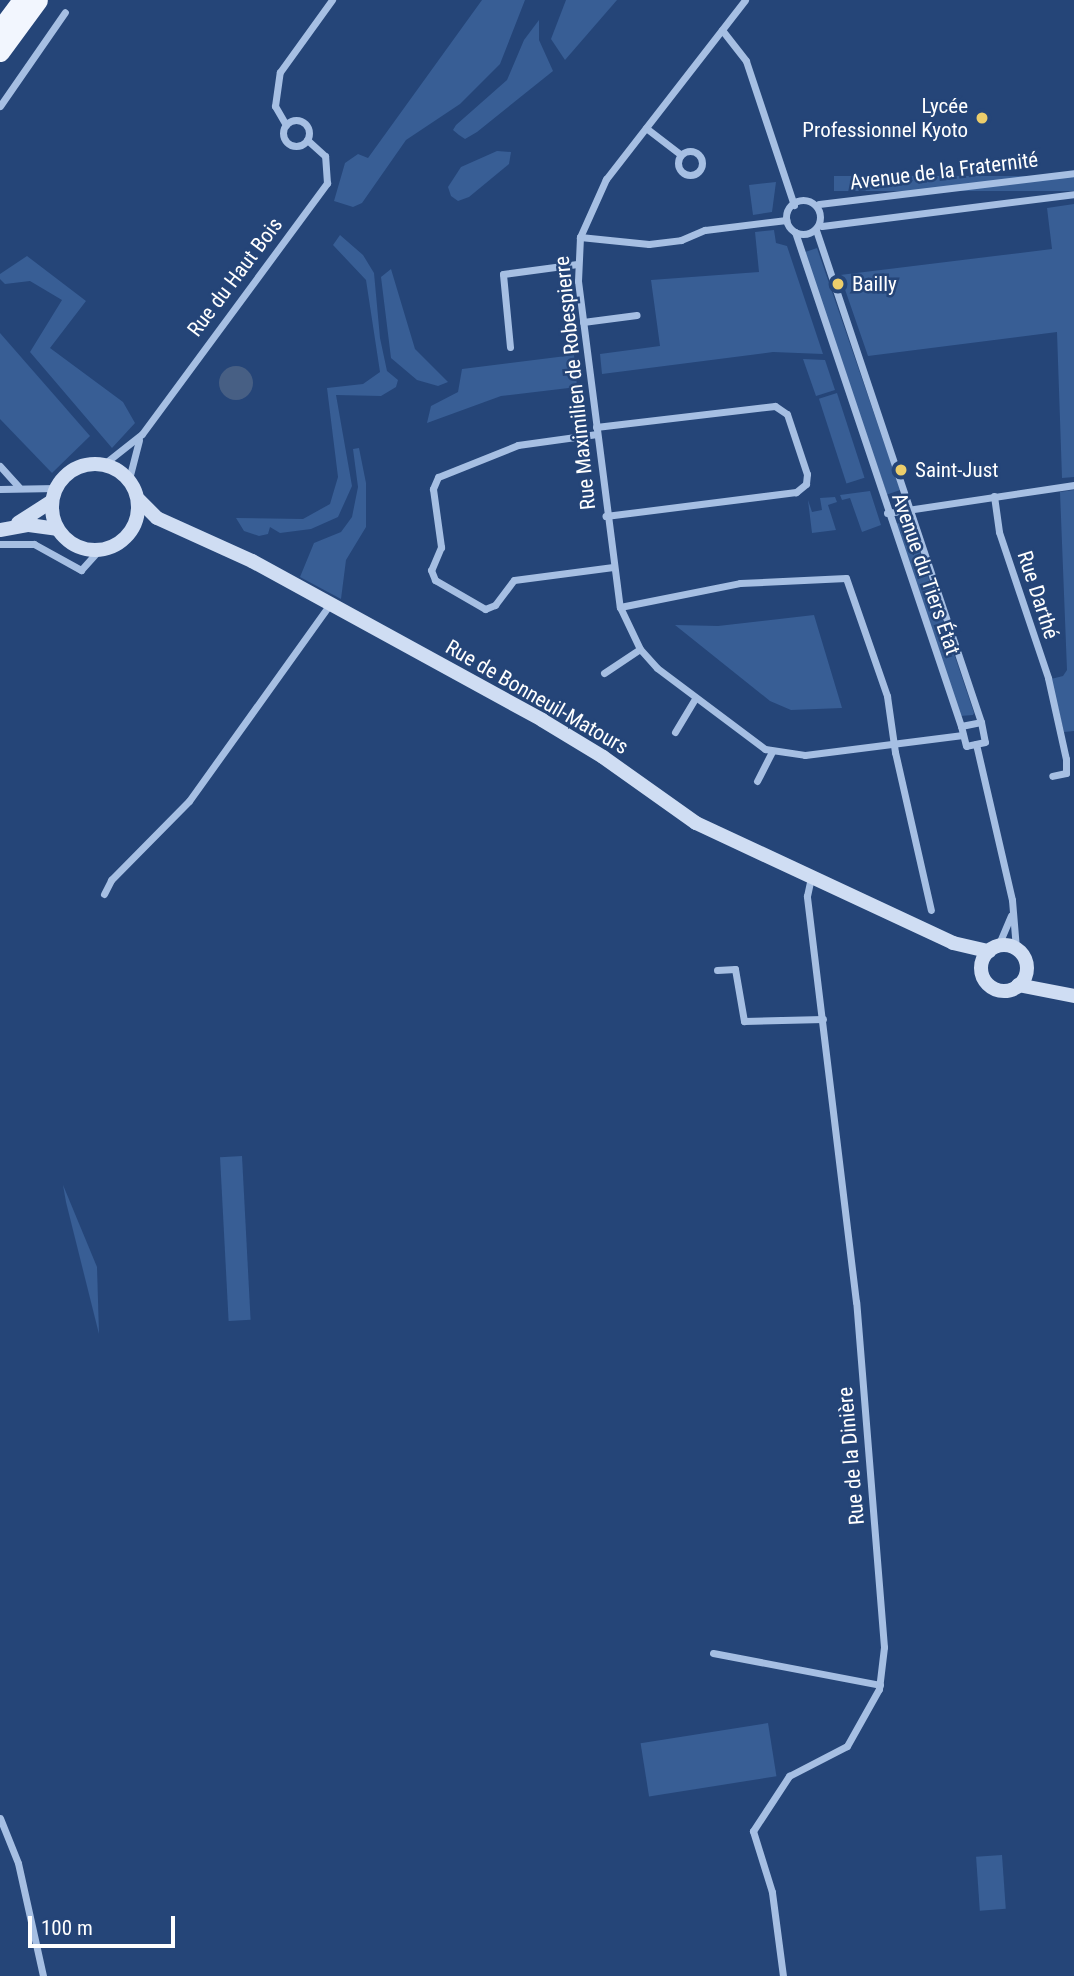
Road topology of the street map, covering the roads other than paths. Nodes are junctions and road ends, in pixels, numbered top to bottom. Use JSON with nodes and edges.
{"nodes":[{"id":1,"x":22,"y":0,"type":"edge"},
{"id":2,"x":38,"y":0,"type":"edge"},
{"id":3,"x":332,"y":0,"type":"edge"},
{"id":4,"x":745,"y":0,"type":"edge"},
{"id":5,"x":65,"y":12,"type":"dead end"},
{"id":6,"x":0,"y":29,"type":"edge"},
{"id":7,"x":722,"y":30,"type":"junction"},
{"id":8,"x":0,"y":52,"type":"edge"},
{"id":9,"x":0,"y":106,"type":"edge"},
{"id":10,"x":286,"y":125,"type":"junction"},
{"id":11,"x":646,"y":128,"type":"junction"},
{"id":12,"x":307,"y":140,"type":"junction"},
{"id":13,"x":681,"y":155,"type":"dead end"},
{"id":14,"x":1074,"y":173,"type":"edge"},
{"id":15,"x":1074,"y":194,"type":"edge"},
{"id":16,"x":819,"y":204,"type":"junction"},
{"id":17,"x":794,"y":205,"type":"junction"},
{"id":18,"x":786,"y":220,"type":"junction"},
{"id":19,"x":819,"y":228,"type":"junction"},
{"id":20,"x":795,"y":232,"type":"junction"},
{"id":21,"x":580,"y":237,"type":"junction"},
{"id":22,"x":578,"y":264,"type":"junction"},
{"id":23,"x":637,"y":315,"type":"dead end"},
{"id":24,"x":583,"y":322,"type":"junction"},
{"id":25,"x":510,"y":347,"type":"dead end"},
{"id":26,"x":596,"y":431,"type":"junction"},
{"id":27,"x":142,"y":434,"type":"junction"},
{"id":28,"x":104,"y":464,"type":"junction"},
{"id":29,"x":0,"y":466,"type":"edge"},
{"id":30,"x":130,"y":479,"type":"junction"},
{"id":31,"x":1074,"y":485,"type":"edge"},
{"id":32,"x":19,"y":487,"type":"junction"},
{"id":33,"x":0,"y":489,"type":"edge"},
{"id":34,"x":54,"y":494,"type":"junction"},
{"id":35,"x":994,"y":496,"type":"junction"},
{"id":36,"x":139,"y":500,"type":"junction"},
{"id":37,"x":908,"y":507,"type":"junction"},
{"id":38,"x":887,"y":513,"type":"junction"},
{"id":39,"x":606,"y":516,"type":"junction"},
{"id":40,"x":172,"y":526,"type":"junction"},
{"id":41,"x":57,"y":528,"type":"junction"},
{"id":42,"x":4,"y":529,"type":"edge"},
{"id":43,"x":131,"y":532,"type":"junction"},
{"id":44,"x":0,"y":544,"type":"edge"},
{"id":45,"x":99,"y":550,"type":"junction"},
{"id":46,"x":613,"y":567,"type":"junction"},
{"id":47,"x":331,"y":604,"type":"junction"},
{"id":48,"x":620,"y":607,"type":"junction"},
{"id":49,"x":640,"y":649,"type":"junction"},
{"id":50,"x":604,"y":674,"type":"dead end"},
{"id":51,"x":695,"y":699,"type":"junction"},
{"id":52,"x":981,"y":722,"type":"junction"},
{"id":53,"x":961,"y":726,"type":"junction"},
{"id":54,"x":675,"y":732,"type":"dead end"},
{"id":55,"x":963,"y":735,"type":"junction"},
{"id":56,"x":894,"y":744,"type":"junction"},
{"id":57,"x":976,"y":744,"type":"junction"},
{"id":58,"x":772,"y":752,"type":"junction"},
{"id":59,"x":1052,"y":776,"type":"dead end"},
{"id":60,"x":757,"y":781,"type":"dead end"},
{"id":61,"x":811,"y":877,"type":"junction"},
{"id":62,"x":104,"y":894,"type":"dead end"},
{"id":63,"x":931,"y":910,"type":"dead end"},
{"id":64,"x":1013,"y":912,"type":"junction"},
{"id":65,"x":953,"y":943,"type":"junction"},
{"id":66,"x":993,"y":948,"type":"junction"},
{"id":67,"x":1016,"y":949,"type":"junction"},
{"id":68,"x":981,"y":969,"type":"junction"},
{"id":69,"x":1026,"y":969,"type":"junction"},
{"id":70,"x":717,"y":970,"type":"dead end"},
{"id":71,"x":1018,"y":985,"type":"junction"},
{"id":72,"x":1059,"y":990,"type":"junction"},
{"id":73,"x":1074,"y":996,"type":"edge"},
{"id":74,"x":823,"y":1019,"type":"junction"},
{"id":75,"x":713,"y":1653,"type":"dead end"},
{"id":76,"x":880,"y":1685,"type":"junction"},
{"id":77,"x":0,"y":1818,"type":"edge"},
{"id":78,"x":43,"y":1976,"type":"edge"},
{"id":79,"x":783,"y":1976,"type":"edge"}],
"edges":[{"from":1,"to":6,"type":"highway"},
{"from":2,"to":8,"type":"highway"},
{"from":3,"to":10,"type":"street"},
{"from":4,"to":7,"type":"street","name":"Rue Maximilien de Robespierre"},
{"from":5,"to":9,"type":"street"},
{"from":7,"to":11,"type":"street","name":"Rue Maximilien de Robespierre"},
{"from":7,"to":17,"type":"street"},
{"from":10,"to":12,"type":"street"},
{"from":10,"to":12,"type":"street"},
{"from":11,"to":13,"type":"street"},
{"from":11,"to":21,"type":"street","name":"Rue Maximilien de Robespierre"},
{"from":12,"to":27,"type":"street","name":"Rue du Haut Bois"},
{"from":14,"to":16,"type":"street","name":"Avenue de la Fraternité"},
{"from":15,"to":19,"type":"street","name":"Avenue de la Fraternité"},
{"from":16,"to":17,"type":"street","name":"Avenue de la Fraternité"},
{"from":16,"to":19,"type":"street","name":"Avenue du Tiers État"},
{"from":17,"to":18,"type":"street"},
{"from":18,"to":20,"type":"street","name":"Avenue du Tiers État"},
{"from":18,"to":21,"type":"street"},
{"from":19,"to":20,"type":"street","name":"Avenue de la Fraternité"},
{"from":19,"to":37,"type":"street","name":"Avenue du Tiers État"},
{"from":20,"to":38,"type":"street","name":"Avenue du Tiers État"},
{"from":21,"to":22,"type":"street","name":"Rue Maximilien de Robespierre"},
{"from":22,"to":24,"type":"street","name":"Rue Maximilien de Robespierre"},
{"from":22,"to":25,"type":"street"},
{"from":23,"to":24,"type":"street"},
{"from":24,"to":26,"type":"street","name":"Rue Maximilien de Robespierre"},
{"from":26,"to":39,"type":"street","name":"Rue Maximilien de Robespierre"},
{"from":26,"to":39,"type":"street"},
{"from":26,"to":46,"type":"street"},
{"from":27,"to":28,"type":"street","name":"Rue du Haut Bois"},
{"from":27,"to":30,"type":"street","name":"Rue du Haut Bois"},
{"from":28,"to":30,"type":"main road"},
{"from":28,"to":34,"type":"main road"},
{"from":29,"to":32,"type":"street"},
{"from":30,"to":36,"type":"main road"},
{"from":31,"to":35,"type":"street"},
{"from":32,"to":33,"type":"street"},
{"from":32,"to":34,"type":"street"},
{"from":34,"to":41,"type":"main road"},
{"from":34,"to":42,"type":"main road"},
{"from":35,"to":37,"type":"street"},
{"from":35,"to":59,"type":"street","name":"Rue Darthé"},
{"from":36,"to":40,"type":"main road","name":"Rue de Bonneuil-Matours"},
{"from":36,"to":43,"type":"main road"},
{"from":37,"to":38,"type":"street"},
{"from":37,"to":52,"type":"street","name":"Avenue du Tiers État"},
{"from":38,"to":53,"type":"street","name":"Avenue du Tiers État"},
{"from":39,"to":46,"type":"street","name":"Rue Maximilien de Robespierre"},
{"from":40,"to":43,"type":"main road","name":"Rue de Bonneuil-Matours"},
{"from":40,"to":47,"type":"main road","name":"Rue de Bonneuil-Matours"},
{"from":41,"to":42,"type":"main road"},
{"from":41,"to":45,"type":"main road"},
{"from":43,"to":45,"type":"main road"},
{"from":44,"to":45,"type":"street"},
{"from":46,"to":48,"type":"street","name":"Rue Maximilien de Robespierre"},
{"from":47,"to":61,"type":"main road","name":"Rue de Bonneuil-Matours"},
{"from":47,"to":62,"type":"street"},
{"from":48,"to":49,"type":"street","name":"Rue Maximilien de Robespierre"},
{"from":48,"to":56,"type":"street"},
{"from":49,"to":50,"type":"street"},
{"from":49,"to":51,"type":"street","name":"Rue Maximilien de Robespierre"},
{"from":51,"to":54,"type":"street"},
{"from":51,"to":58,"type":"street","name":"Rue Maximilien de Robespierre"},
{"from":52,"to":53,"type":"street"},
{"from":52,"to":57,"type":"street"},
{"from":53,"to":55,"type":"street","name":"Avenue du Tiers État"},
{"from":55,"to":56,"type":"street","name":"Rue Maximilien de Robespierre"},
{"from":55,"to":57,"type":"street"},
{"from":56,"to":58,"type":"street","name":"Rue Maximilien de Robespierre"},
{"from":56,"to":63,"type":"street"},
{"from":57,"to":64,"type":"street"},
{"from":58,"to":60,"type":"street"},
{"from":61,"to":65,"type":"main road","name":"Rue de Bonneuil-Matours"},
{"from":61,"to":74,"type":"street","name":"Rue de la Dinière"},
{"from":64,"to":66,"type":"street"},
{"from":64,"to":67,"type":"street"},
{"from":65,"to":66,"type":"main road","name":"Rue de Bonneuil-Matours"},
{"from":65,"to":68,"type":"main road","name":"Rue de Bonneuil-Matours"},
{"from":66,"to":67,"type":"main road"},
{"from":66,"to":68,"type":"main road"},
{"from":67,"to":69,"type":"main road"},
{"from":68,"to":71,"type":"main road"},
{"from":69,"to":71,"type":"main road"},
{"from":69,"to":72,"type":"main road"},
{"from":70,"to":74,"type":"street"},
{"from":71,"to":72,"type":"main road"},
{"from":72,"to":73,"type":"main road"},
{"from":74,"to":76,"type":"street","name":"Rue de la Dinière"},
{"from":75,"to":76,"type":"street"},
{"from":76,"to":79,"type":"street","name":"Rue de la Dinière"},
{"from":77,"to":78,"type":"street"}]}
